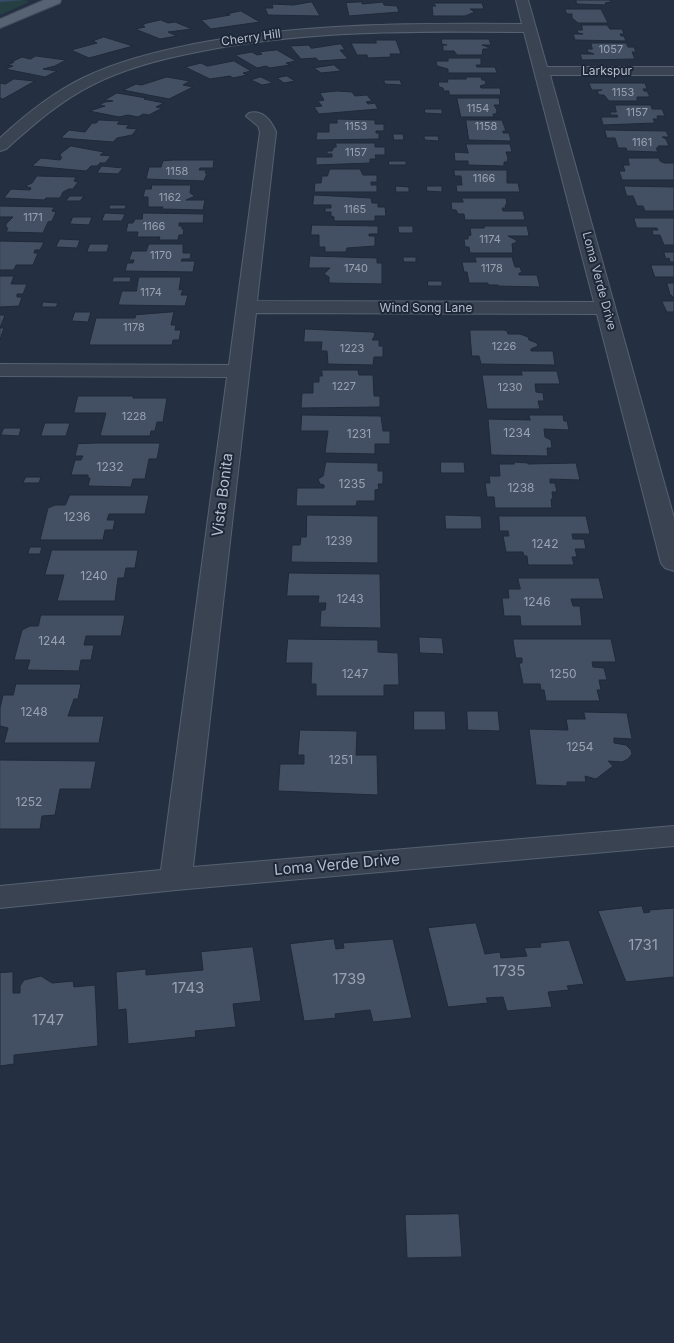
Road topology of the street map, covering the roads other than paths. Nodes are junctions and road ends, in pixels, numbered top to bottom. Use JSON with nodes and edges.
{"nodes":[{"id":1,"x":55,"y":0,"type":"edge"},
{"id":2,"x":522,"y":0,"type":"edge"},
{"id":3,"x":0,"y":24,"type":"edge"},
{"id":4,"x":529,"y":28,"type":"junction"},
{"id":5,"x":540,"y":71,"type":"junction"},
{"id":6,"x":674,"y":71,"type":"edge"},
{"id":7,"x":254,"y":116,"type":"dead end"},
{"id":8,"x":0,"y":146,"type":"edge"},
{"id":9,"x":246,"y":307,"type":"junction"},
{"id":10,"x":606,"y":308,"type":"junction"},
{"id":11,"x":0,"y":370,"type":"edge"},
{"id":12,"x":238,"y":371,"type":"junction"},
{"id":13,"x":674,"y":563,"type":"edge"},
{"id":14,"x":674,"y":836,"type":"edge"},
{"id":15,"x":176,"y":879,"type":"junction"},
{"id":16,"x":0,"y":897,"type":"edge"}],
"edges":[{"from":1,"to":3,"type":"main road"},
{"from":2,"to":4,"type":"street","name":"Loma Verde Drive"},
{"from":4,"to":5,"type":"street","name":"Loma Verde Drive"},
{"from":4,"to":8,"type":"street","name":"Cherry Hill"},
{"from":5,"to":6,"type":"street","name":"Larkspur"},
{"from":5,"to":10,"type":"street","name":"Loma Verde Drive"},
{"from":7,"to":9,"type":"street","name":"Vista Bonita"},
{"from":9,"to":10,"type":"street","name":"Wind Song Lane"},
{"from":9,"to":12,"type":"street","name":"Vista Bonita"},
{"from":10,"to":13,"type":"street","name":"Loma Verde Drive"},
{"from":11,"to":12,"type":"street"},
{"from":12,"to":15,"type":"street","name":"Vista Bonita"},
{"from":14,"to":15,"type":"street","name":"Loma Verde Drive"},
{"from":15,"to":16,"type":"street","name":"Loma Verde Drive"}]}
